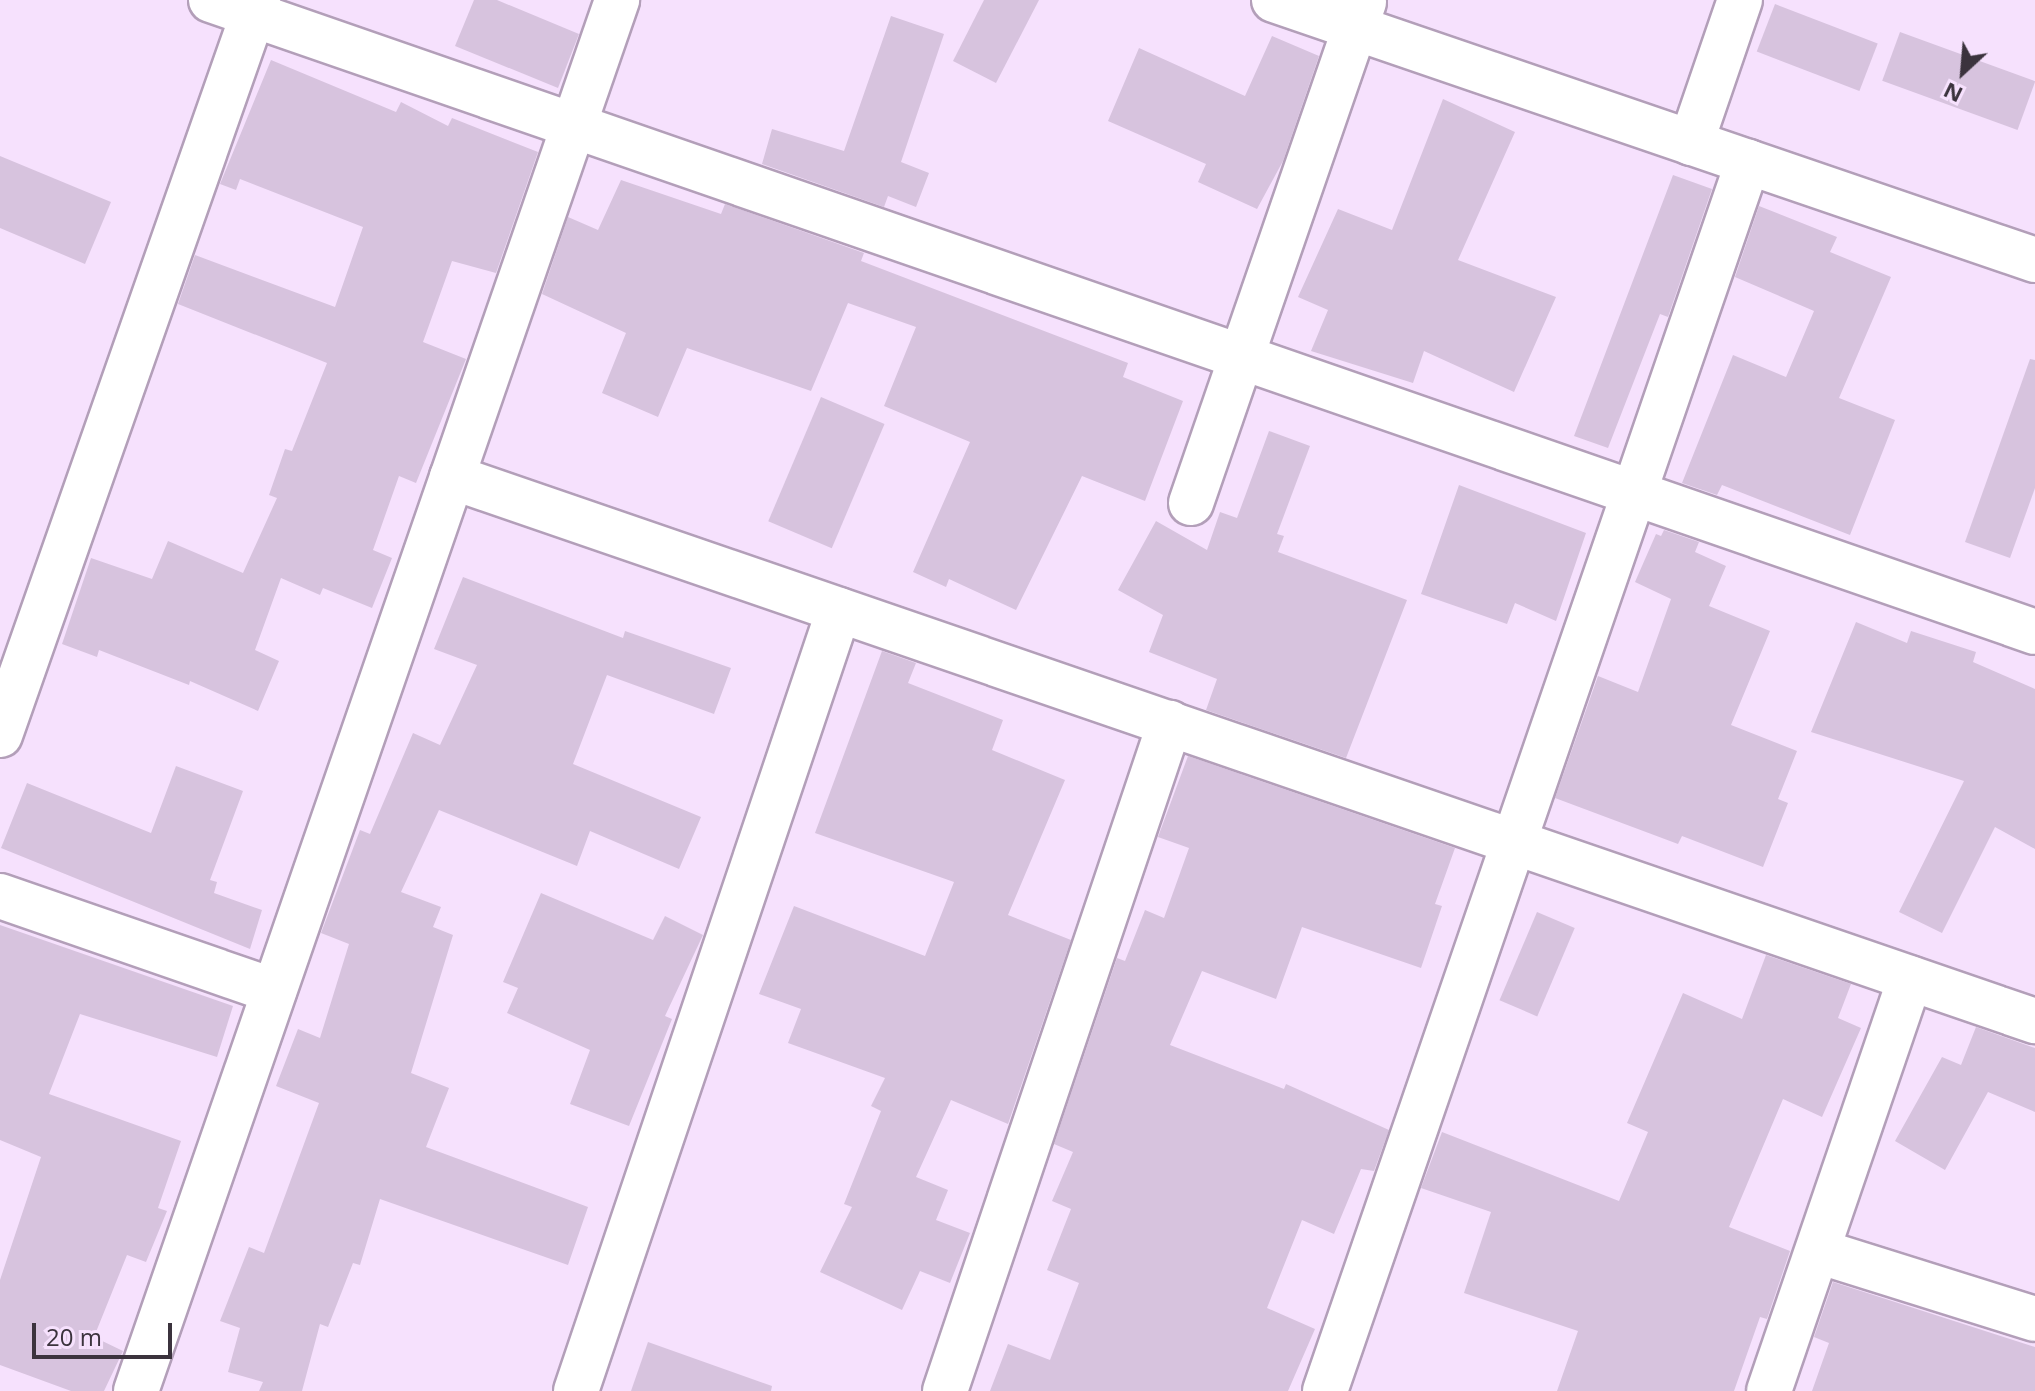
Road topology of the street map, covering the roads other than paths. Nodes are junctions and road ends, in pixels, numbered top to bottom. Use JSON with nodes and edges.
{"nodes":[{"id":1,"x":211,"y":0,"type":"edge"},
{"id":2,"x":617,"y":0,"type":"edge"},
{"id":3,"x":1274,"y":0,"type":"edge"},
{"id":4,"x":1740,"y":0,"type":"edge"},
{"id":5,"x":255,"y":7,"type":"edge"},
{"id":6,"x":1360,"y":14,"type":"edge"},
{"id":7,"x":573,"y":126,"type":"junction"},
{"id":8,"x":1691,"y":143,"type":"junction"},
{"id":9,"x":1748,"y":162,"type":"junction"},
{"id":10,"x":2032,"y":249,"type":"edge"},
{"id":11,"x":1241,"y":357,"type":"junction"},
{"id":12,"x":452,"y":477,"type":"junction"},
{"id":13,"x":1633,"y":493,"type":"junction"},
{"id":14,"x":1191,"y":503,"type":"dead end"},
{"id":15,"x":839,"y":610,"type":"junction"},
{"id":16,"x":2035,"y":632,"type":"edge"},
{"id":17,"x":1170,"y":723,"type":"junction"},
{"id":18,"x":0,"y":735,"type":"edge"},
{"id":19,"x":1517,"y":842,"type":"junction"},
{"id":20,"x":0,"y":896,"type":"edge"},
{"id":21,"x":1910,"y":978,"type":"junction"},
{"id":22,"x":274,"y":991,"type":"junction"},
{"id":23,"x":2035,"y":1021,"type":"edge"},
{"id":24,"x":1818,"y":1251,"type":"junction"},
{"id":25,"x":2035,"y":1319,"type":"edge"},
{"id":26,"x":136,"y":1391,"type":"edge"},
{"id":27,"x":576,"y":1391,"type":"edge"},
{"id":28,"x":945,"y":1391,"type":"edge"},
{"id":29,"x":1325,"y":1391,"type":"edge"},
{"id":30,"x":1769,"y":1391,"type":"edge"}],
"edges":[{"from":1,"to":5,"type":"street"},
{"from":2,"to":7,"type":"street"},
{"from":3,"to":6,"type":"street"},
{"from":4,"to":8,"type":"street"},
{"from":5,"to":7,"type":"street"},
{"from":5,"to":18,"type":"street"},
{"from":6,"to":8,"type":"street"},
{"from":6,"to":11,"type":"street"},
{"from":7,"to":11,"type":"street"},
{"from":7,"to":12,"type":"street"},
{"from":8,"to":9,"type":"street"},
{"from":9,"to":10,"type":"street"},
{"from":9,"to":13,"type":"street"},
{"from":11,"to":13,"type":"street"},
{"from":11,"to":14,"type":"street"},
{"from":12,"to":15,"type":"street"},
{"from":12,"to":22,"type":"street"},
{"from":13,"to":16,"type":"street"},
{"from":13,"to":19,"type":"street"},
{"from":15,"to":17,"type":"street"},
{"from":15,"to":27,"type":"street"},
{"from":17,"to":19,"type":"street"},
{"from":17,"to":28,"type":"street"},
{"from":19,"to":21,"type":"street"},
{"from":19,"to":29,"type":"street"},
{"from":20,"to":22,"type":"street"},
{"from":21,"to":23,"type":"street"},
{"from":21,"to":24,"type":"street"},
{"from":22,"to":26,"type":"street"},
{"from":24,"to":25,"type":"street"},
{"from":24,"to":30,"type":"street"}]}
